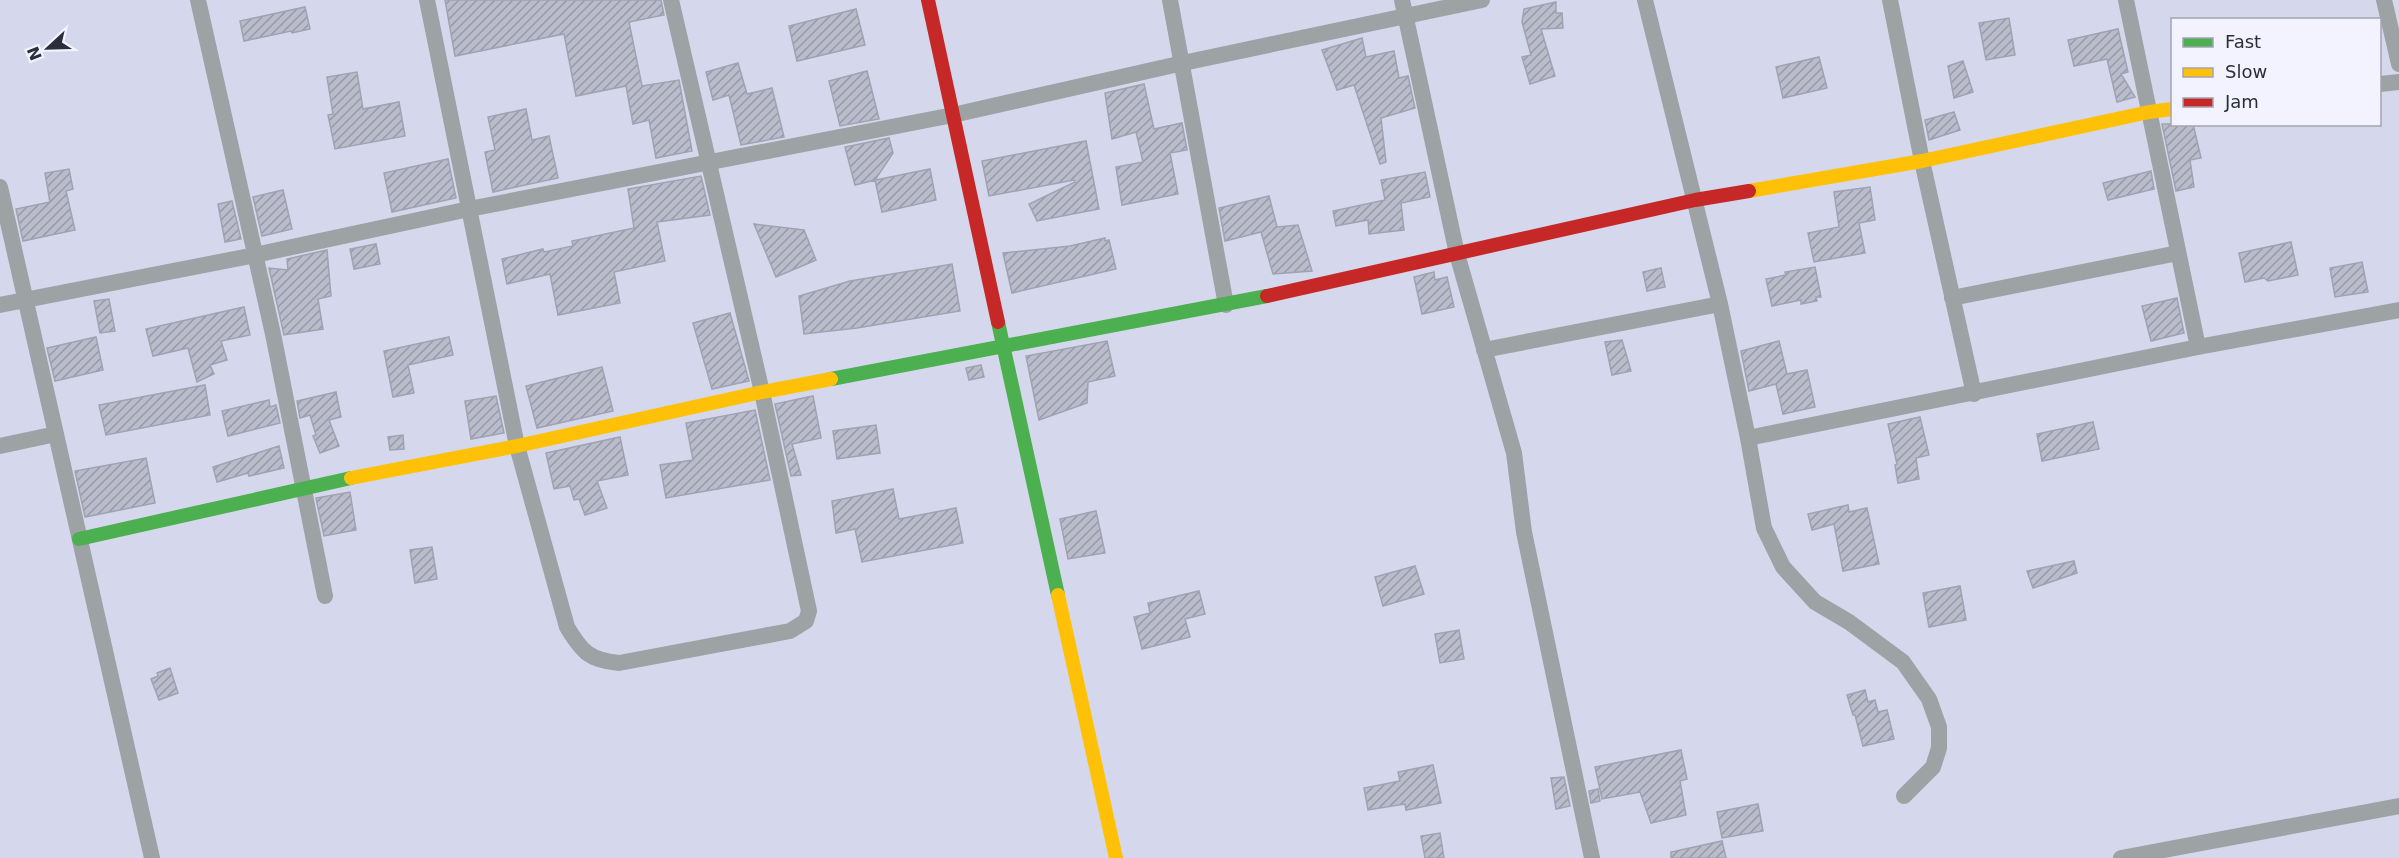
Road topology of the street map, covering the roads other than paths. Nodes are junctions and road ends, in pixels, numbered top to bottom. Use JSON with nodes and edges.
{"nodes":[{"id":1,"x":198,"y":0,"type":"edge"},
{"id":2,"x":427,"y":0,"type":"edge"},
{"id":3,"x":671,"y":0,"type":"edge"},
{"id":4,"x":928,"y":0,"type":"edge"},
{"id":5,"x":1170,"y":0,"type":"edge"},
{"id":6,"x":1402,"y":0,"type":"edge"},
{"id":7,"x":1482,"y":0,"type":"edge"},
{"id":8,"x":1645,"y":0,"type":"edge"},
{"id":9,"x":1890,"y":0,"type":"edge"},
{"id":10,"x":2126,"y":0,"type":"edge"},
{"id":11,"x":2384,"y":0,"type":"edge"},
{"id":12,"x":1406,"y":17,"type":"junction"},
{"id":13,"x":1183,"y":63,"type":"junction"},
{"id":14,"x":2399,"y":64,"type":"edge"},
{"id":15,"x":2399,"y":82,"type":"edge"},
{"id":16,"x":2381,"y":84,"type":"edge"},
{"id":17,"x":2171,"y":109,"type":"edge"},
{"id":18,"x":2149,"y":112,"type":"junction"},
{"id":19,"x":953,"y":115,"type":"junction"},
{"id":20,"x":1922,"y":160,"type":"junction"},
{"id":21,"x":709,"y":164,"type":"junction"},
{"id":22,"x":0,"y":187,"type":"edge"},
{"id":23,"x":1695,"y":200,"type":"junction"},
{"id":24,"x":469,"y":209,"type":"junction"},
{"id":25,"x":2178,"y":253,"type":"junction"},
{"id":26,"x":1457,"y":254,"type":"junction"},
{"id":27,"x":255,"y":255,"type":"junction"},
{"id":28,"x":1952,"y":298,"type":"junction"},
{"id":29,"x":25,"y":300,"type":"junction"},
{"id":30,"x":1720,"y":304,"type":"junction"},
{"id":31,"x":0,"y":305,"type":"edge"},
{"id":32,"x":1226,"y":305,"type":"junction"},
{"id":33,"x":2399,"y":310,"type":"edge"},
{"id":34,"x":2198,"y":347,"type":"junction"},
{"id":35,"x":1005,"y":348,"type":"junction"},
{"id":36,"x":1484,"y":350,"type":"junction"},
{"id":37,"x":762,"y":392,"type":"junction"},
{"id":38,"x":1974,"y":394,"type":"junction"},
{"id":39,"x":56,"y":434,"type":"junction"},
{"id":40,"x":1748,"y":438,"type":"junction"},
{"id":41,"x":0,"y":446,"type":"edge"},
{"id":42,"x":517,"y":446,"type":"junction"},
{"id":43,"x":303,"y":487,"type":"junction"},
{"id":44,"x":79,"y":539,"type":"junction"},
{"id":45,"x":325,"y":596,"type":"dead end"},
{"id":46,"x":1904,"y":796,"type":"dead end"},
{"id":47,"x":2399,"y":806,"type":"edge"},
{"id":48,"x":152,"y":858,"type":"edge"},
{"id":49,"x":1116,"y":858,"type":"edge"},
{"id":50,"x":1592,"y":858,"type":"edge"},
{"id":51,"x":2121,"y":858,"type":"edge"}],
"edges":[{"from":1,"to":27,"type":"street"},
{"from":2,"to":24,"type":"street"},
{"from":3,"to":21,"type":"street"},
{"from":4,"to":19,"type":"street"},
{"from":5,"to":13,"type":"street"},
{"from":6,"to":12,"type":"street"},
{"from":7,"to":12,"type":"street"},
{"from":8,"to":23,"type":"street"},
{"from":9,"to":20,"type":"street"},
{"from":10,"to":18,"type":"street"},
{"from":11,"to":14,"type":"street"},
{"from":12,"to":13,"type":"street"},
{"from":12,"to":26,"type":"street"},
{"from":13,"to":19,"type":"street"},
{"from":13,"to":32,"type":"street"},
{"from":15,"to":16,"type":"street"},
{"from":17,"to":18,"type":"street"},
{"from":18,"to":20,"type":"street"},
{"from":18,"to":25,"type":"street"},
{"from":19,"to":21,"type":"street"},
{"from":19,"to":35,"type":"street"},
{"from":20,"to":23,"type":"street"},
{"from":20,"to":28,"type":"street"},
{"from":21,"to":24,"type":"street"},
{"from":21,"to":37,"type":"street"},
{"from":22,"to":29,"type":"street"},
{"from":23,"to":26,"type":"street"},
{"from":23,"to":30,"type":"street"},
{"from":24,"to":27,"type":"street"},
{"from":24,"to":42,"type":"street"},
{"from":25,"to":28,"type":"street"},
{"from":25,"to":34,"type":"street"},
{"from":26,"to":32,"type":"street"},
{"from":26,"to":36,"type":"street"},
{"from":27,"to":29,"type":"street"},
{"from":27,"to":43,"type":"street"},
{"from":28,"to":38,"type":"street"},
{"from":29,"to":31,"type":"street"},
{"from":29,"to":39,"type":"street"},
{"from":30,"to":36,"type":"street"},
{"from":30,"to":40,"type":"street"},
{"from":32,"to":35,"type":"street"},
{"from":33,"to":34,"type":"street"},
{"from":34,"to":38,"type":"street"},
{"from":35,"to":37,"type":"street"},
{"from":35,"to":49,"type":"street"},
{"from":36,"to":50,"type":"street"},
{"from":37,"to":42,"type":"street"},
{"from":37,"to":42,"type":"street"},
{"from":38,"to":40,"type":"street"},
{"from":39,"to":41,"type":"street"},
{"from":39,"to":44,"type":"street"},
{"from":40,"to":46,"type":"street"},
{"from":42,"to":43,"type":"street"},
{"from":43,"to":44,"type":"street"},
{"from":43,"to":45,"type":"street"},
{"from":44,"to":48,"type":"street"},
{"from":47,"to":51,"type":"street"}]}
